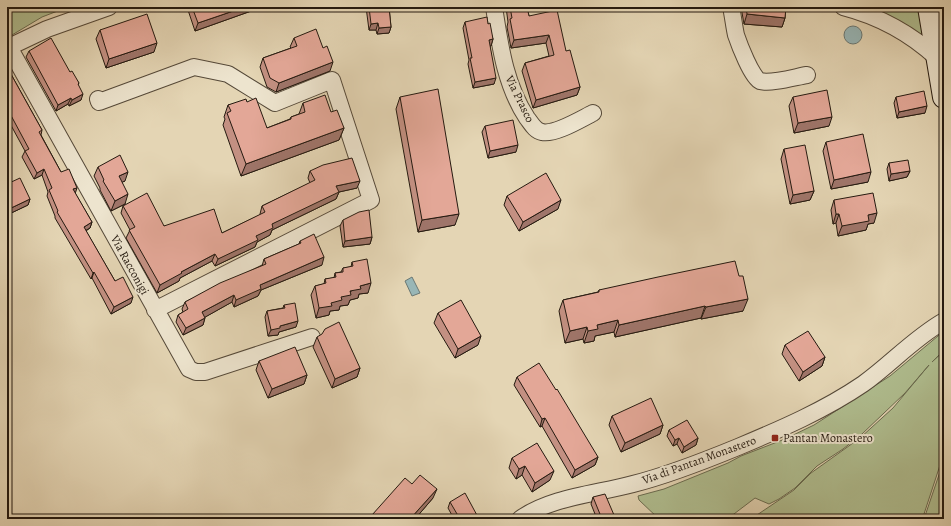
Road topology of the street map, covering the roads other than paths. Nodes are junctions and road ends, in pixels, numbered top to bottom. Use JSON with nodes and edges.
{"nodes":[{"id":1,"x":109,"y":7,"type":"edge"},
{"id":2,"x":494,"y":7,"type":"edge"},
{"id":3,"x":731,"y":7,"type":"edge"},
{"id":4,"x":843,"y":7,"type":"edge"},
{"id":5,"x":929,"y":7,"type":"edge"},
{"id":6,"x":8,"y":48,"type":"edge"},
{"id":7,"x":937,"y":58,"type":"junction"},
{"id":8,"x":806,"y":75,"type":"dead end"},
{"id":9,"x":944,"y":97,"type":"edge"},
{"id":10,"x":98,"y":99,"type":"dead end"},
{"id":11,"x":593,"y":113,"type":"dead end"},
{"id":12,"x":155,"y":310,"type":"junction"},
{"id":13,"x":944,"y":321,"type":"edge"},
{"id":14,"x":312,"y":337,"type":"dead end"},
{"id":15,"x":520,"y":519,"type":"edge"}],
"edges":[{"from":1,"to":6,"type":"street"},
{"from":2,"to":11,"type":"street","name":"Via Prasco"},
{"from":3,"to":8,"type":"street"},
{"from":4,"to":7,"type":"street"},
{"from":5,"to":7,"type":"street"},
{"from":6,"to":12,"type":"street","name":"Via Racconigi"},
{"from":7,"to":9,"type":"street"},
{"from":10,"to":12,"type":"street"},
{"from":12,"to":14,"type":"street","name":"Via Racconigi"},
{"from":13,"to":15,"type":"street","name":"Via di Pantan Monastero"}]}
